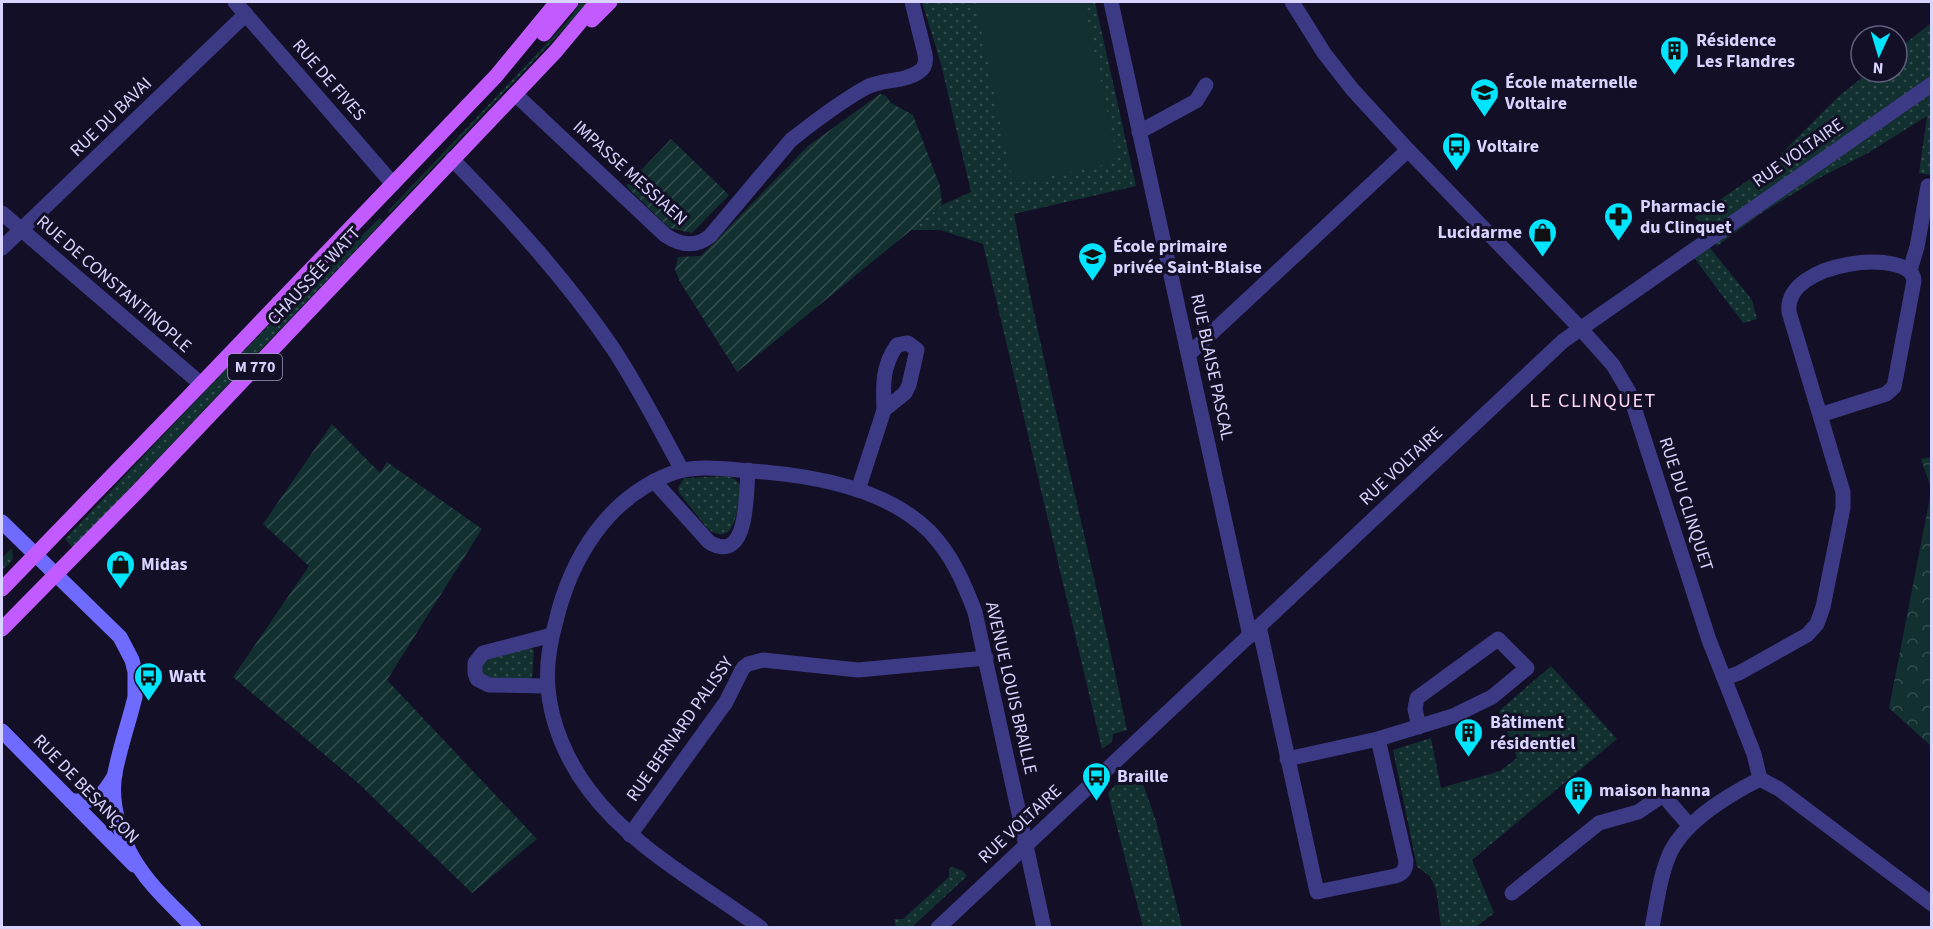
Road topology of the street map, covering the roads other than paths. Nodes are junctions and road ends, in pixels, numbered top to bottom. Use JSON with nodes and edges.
{"nodes":[{"id":1,"x":235,"y":2,"type":"edge"},
{"id":2,"x":557,"y":2,"type":"edge"},
{"id":3,"x":571,"y":2,"type":"edge"},
{"id":4,"x":597,"y":2,"type":"edge"},
{"id":5,"x":610,"y":2,"type":"edge"},
{"id":6,"x":912,"y":2,"type":"edge"},
{"id":7,"x":1111,"y":2,"type":"edge"},
{"id":8,"x":1292,"y":2,"type":"edge"},
{"id":9,"x":246,"y":15,"type":"junction"},
{"id":10,"x":556,"y":51,"type":"junction"},
{"id":11,"x":496,"y":76,"type":"junction"},
{"id":12,"x":1932,"y":84,"type":"edge"},
{"id":13,"x":1206,"y":85,"type":"dead end"},
{"id":14,"x":515,"y":94,"type":"junction"},
{"id":15,"x":1139,"y":132,"type":"junction"},
{"id":16,"x":1408,"y":150,"type":"junction"},
{"id":17,"x":452,"y":159,"type":"junction"},
{"id":18,"x":393,"y":184,"type":"junction"},
{"id":19,"x":1928,"y":186,"type":"dead end"},
{"id":20,"x":2,"y":213,"type":"edge"},
{"id":21,"x":22,"y":230,"type":"junction"},
{"id":22,"x":2,"y":248,"type":"edge"},
{"id":23,"x":1910,"y":270,"type":"junction"},
{"id":24,"x":1580,"y":328,"type":"junction"},
{"id":25,"x":1189,"y":354,"type":"junction"},
{"id":26,"x":201,"y":384,"type":"junction"},
{"id":27,"x":884,"y":410,"type":"dead end"},
{"id":28,"x":1820,"y":415,"type":"junction"},
{"id":29,"x":682,"y":470,"type":"junction"},
{"id":30,"x":748,"y":470,"type":"junction"},
{"id":31,"x":654,"y":481,"type":"junction"},
{"id":32,"x":858,"y":490,"type":"junction"},
{"id":33,"x":2,"y":522,"type":"edge"},
{"id":34,"x":36,"y":554,"type":"junction"},
{"id":35,"x":57,"y":575,"type":"junction"},
{"id":36,"x":2,"y":589,"type":"edge"},
{"id":37,"x":2,"y":629,"type":"edge"},
{"id":38,"x":1255,"y":631,"type":"junction"},
{"id":39,"x":552,"y":635,"type":"junction"},
{"id":40,"x":986,"y":658,"type":"junction"},
{"id":41,"x":1725,"y":678,"type":"junction"},
{"id":42,"x":548,"y":686,"type":"junction"},
{"id":43,"x":1419,"y":726,"type":"junction"},
{"id":44,"x":2,"y":731,"type":"edge"},
{"id":45,"x":1378,"y":739,"type":"junction"},
{"id":46,"x":1287,"y":759,"type":"junction"},
{"id":47,"x":115,"y":775,"type":"junction"},
{"id":48,"x":1760,"y":778,"type":"junction"},
{"id":49,"x":71,"y":801,"type":"junction"},
{"id":50,"x":1689,"y":825,"type":"junction"},
{"id":51,"x":630,"y":835,"type":"junction"},
{"id":52,"x":1027,"y":844,"type":"junction"},
{"id":53,"x":142,"y":873,"type":"junction"},
{"id":54,"x":1512,"y":893,"type":"dead end"},
{"id":55,"x":1932,"y":904,"type":"edge"},
{"id":56,"x":194,"y":927,"type":"edge"},
{"id":57,"x":761,"y":927,"type":"edge"},
{"id":58,"x":938,"y":927,"type":"edge"},
{"id":59,"x":1044,"y":927,"type":"edge"},
{"id":60,"x":1652,"y":927,"type":"edge"}],
"edges":[{"from":1,"to":9,"type":"street","name":"RUE DE FIVES"},
{"from":2,"to":11,"type":"main road","name":"CHAUSSÉE WATT","number":"M 770"},
{"from":3,"to":11,"type":"main road","name":"CHAUSSÉE WATT","number":"M 770"},
{"from":4,"to":10,"type":"main road","name":"CHAUSSÉE WATT","number":"M 770"},
{"from":5,"to":10,"type":"main road"},
{"from":6,"to":14,"type":"street","name":"IMPASSE MESSIAEN"},
{"from":7,"to":15,"type":"street","name":"RUE BLAISE PASCAL"},
{"from":8,"to":16,"type":"street","name":"RUE DU CLINQUET"},
{"from":9,"to":18,"type":"street","name":"RUE DE FIVES"},
{"from":9,"to":21,"type":"street","name":"RUE DU BAVAI"},
{"from":10,"to":14,"type":"main road","name":"CHAUSSÉE WATT","number":"M 770"},
{"from":11,"to":18,"type":"main road","name":"CHAUSSÉE WATT","number":"M 770"},
{"from":12,"to":24,"type":"street","name":"RUE VOLTAIRE"},
{"from":13,"to":15,"type":"street"},
{"from":14,"to":17,"type":"main road","name":"CHAUSSÉE WATT","number":"M 770"},
{"from":15,"to":25,"type":"street","name":"RUE BLAISE PASCAL"},
{"from":16,"to":24,"type":"street","name":"RUE DU CLINQUET"},
{"from":16,"to":25,"type":"street"},
{"from":17,"to":29,"type":"street"},
{"from":17,"to":35,"type":"main road","name":"CHAUSSÉE WATT","number":"M 770"},
{"from":18,"to":26,"type":"main road","name":"CHAUSSÉE WATT","number":"M 770"},
{"from":19,"to":23,"type":"street"},
{"from":20,"to":21,"type":"street","name":"RUE DE CONSTANTINOPLE"},
{"from":21,"to":22,"type":"street","name":"RUE DU BAVAI"},
{"from":21,"to":26,"type":"street","name":"RUE DE CONSTANTINOPLE"},
{"from":23,"to":28,"type":"street"},
{"from":23,"to":28,"type":"street"},
{"from":24,"to":38,"type":"street","name":"RUE VOLTAIRE"},
{"from":24,"to":41,"type":"street","name":"RUE DU CLINQUET"},
{"from":25,"to":38,"type":"street","name":"RUE BLAISE PASCAL"},
{"from":26,"to":34,"type":"main road","name":"CHAUSSÉE WATT","number":"M 770"},
{"from":27,"to":32,"type":"street"},
{"from":28,"to":41,"type":"street"},
{"from":29,"to":30,"type":"street","name":"AVENUE LOUIS BRAILLE"},
{"from":29,"to":31,"type":"street","name":"AVENUE LOUIS BRAILLE"},
{"from":30,"to":31,"type":"street"},
{"from":30,"to":32,"type":"street","name":"AVENUE LOUIS BRAILLE"},
{"from":31,"to":39,"type":"street","name":"AVENUE LOUIS BRAILLE"},
{"from":32,"to":40,"type":"street","name":"AVENUE LOUIS BRAILLE"},
{"from":33,"to":34,"type":"main road"},
{"from":34,"to":35,"type":"main road"},
{"from":34,"to":36,"type":"main road","number":"M 770"},
{"from":35,"to":37,"type":"main road","number":"M 770"},
{"from":35,"to":47,"type":"main road"},
{"from":38,"to":46,"type":"street","name":"RUE BLAISE PASCAL"},
{"from":38,"to":52,"type":"street","name":"RUE VOLTAIRE"},
{"from":39,"to":42,"type":"street","name":"AVENUE LOUIS BRAILLE"},
{"from":39,"to":42,"type":"street"},
{"from":40,"to":51,"type":"street","name":"RUE BERNARD PALISSY"},
{"from":40,"to":52,"type":"street","name":"AVENUE LOUIS BRAILLE"},
{"from":41,"to":48,"type":"street","name":"RUE DU CLINQUET"},
{"from":42,"to":51,"type":"street","name":"AVENUE LOUIS BRAILLE"},
{"from":43,"to":43,"type":"street"},
{"from":43,"to":45,"type":"street"},
{"from":44,"to":49,"type":"main road","name":"RUE DE BESANÇON"},
{"from":45,"to":46,"type":"street"},
{"from":45,"to":46,"type":"street","name":"RUE BLAISE PASCAL"},
{"from":47,"to":49,"type":"main road"},
{"from":47,"to":53,"type":"main road"},
{"from":48,"to":50,"type":"street"},
{"from":48,"to":55,"type":"street"},
{"from":49,"to":53,"type":"main road","name":"RUE DE BESANÇON"},
{"from":50,"to":54,"type":"street"},
{"from":50,"to":60,"type":"street"},
{"from":51,"to":57,"type":"street","name":"AVENUE LOUIS BRAILLE"},
{"from":52,"to":58,"type":"street","name":"RUE VOLTAIRE"},
{"from":52,"to":59,"type":"street","name":"AVENUE LOUIS BRAILLE"},
{"from":53,"to":56,"type":"main road"}]}
